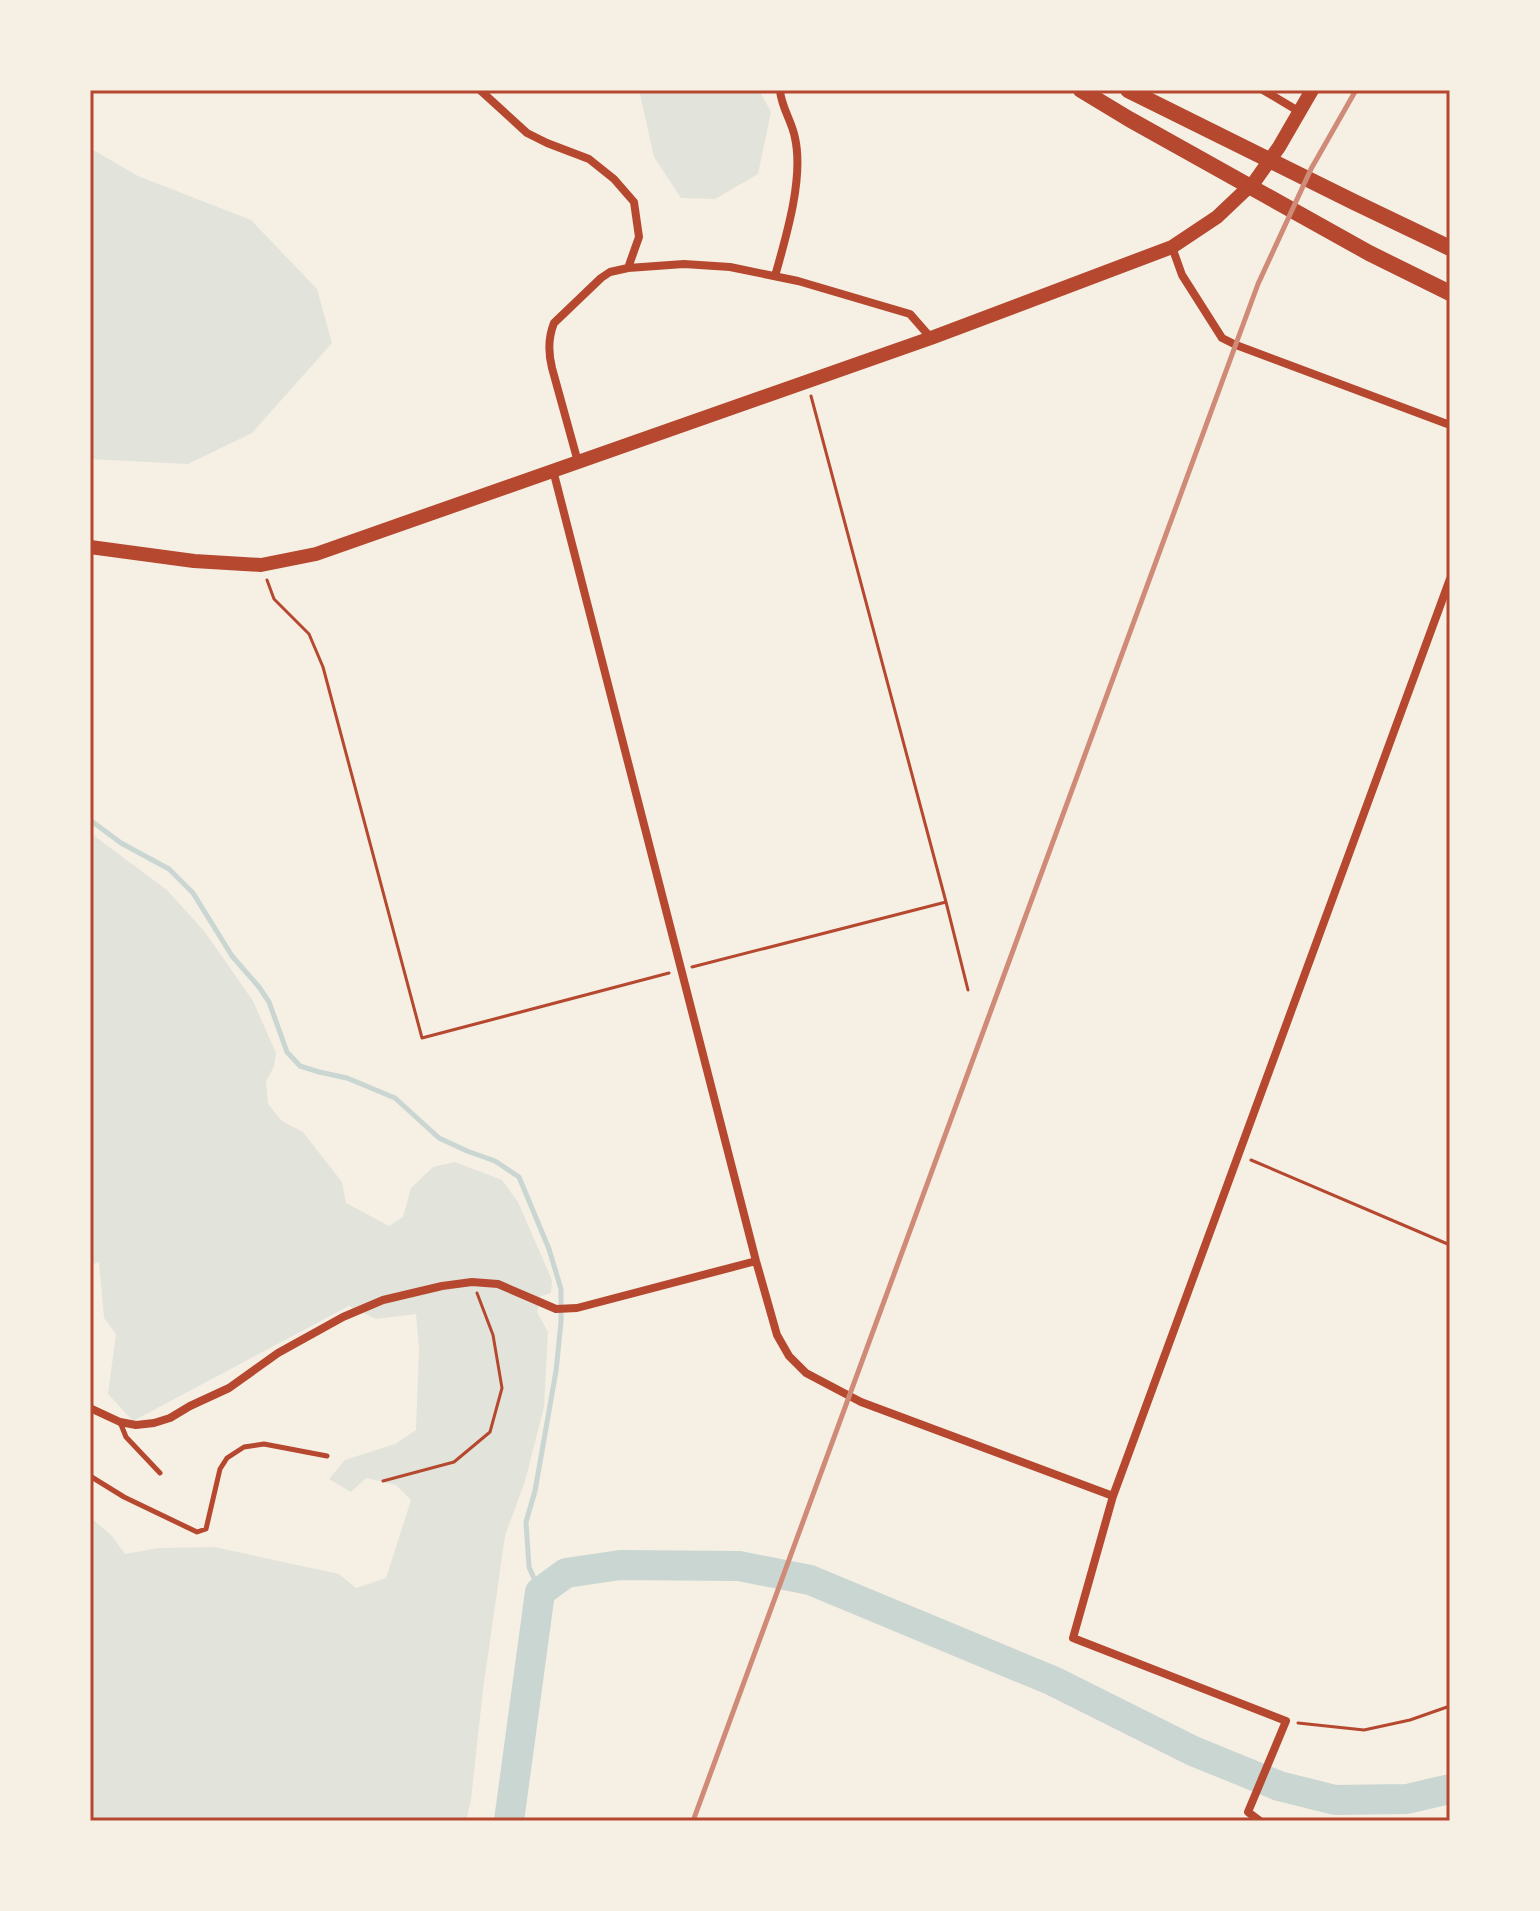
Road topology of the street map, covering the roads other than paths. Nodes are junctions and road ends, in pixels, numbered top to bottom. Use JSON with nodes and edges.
{"nodes":[{"id":1,"x":480,"y":90,"type":"edge"},
{"id":2,"x":780,"y":90,"type":"edge"},
{"id":3,"x":1081,"y":90,"type":"edge"},
{"id":4,"x":1128,"y":90,"type":"edge"},
{"id":5,"x":1263,"y":90,"type":"edge"},
{"id":6,"x":1312,"y":90,"type":"edge"},
{"id":7,"x":1300,"y":112,"type":"junction"},
{"id":8,"x":1172,"y":247,"type":"junction"},
{"id":9,"x":1450,"y":248,"type":"edge"},
{"id":10,"x":628,"y":268,"type":"junction"},
{"id":11,"x":775,"y":276,"type":"junction"},
{"id":12,"x":1419,"y":277,"type":"junction"},
{"id":13,"x":1450,"y":293,"type":"edge"},
{"id":14,"x":1450,"y":306,"type":"edge"},
{"id":15,"x":931,"y":338,"type":"junction"},
{"id":16,"x":1450,"y":425,"type":"edge"},
{"id":17,"x":578,"y":462,"type":"junction"},
{"id":18,"x":553,"y":470,"type":"junction"},
{"id":19,"x":90,"y":547,"type":"edge"},
{"id":20,"x":1450,"y":579,"type":"edge"},
{"id":21,"x":756,"y":1261,"type":"junction"},
{"id":22,"x":90,"y":1408,"type":"edge"},
{"id":23,"x":120,"y":1422,"type":"junction"},
{"id":24,"x":327,"y":1456,"type":"dead end"},
{"id":25,"x":160,"y":1473,"type":"dead end"},
{"id":26,"x":90,"y":1476,"type":"edge"},
{"id":27,"x":1113,"y":1496,"type":"junction"},
{"id":28,"x":1260,"y":1821,"type":"edge"}],
"edges":[{"from":1,"to":10,"type":"street"},
{"from":2,"to":11,"type":"street"},
{"from":3,"to":12,"type":"highway"},
{"from":4,"to":9,"type":"highway"},
{"from":5,"to":7,"type":"street"},
{"from":6,"to":7,"type":"main road"},
{"from":7,"to":8,"type":"main road"},
{"from":8,"to":15,"type":"main road"},
{"from":8,"to":16,"type":"street"},
{"from":10,"to":11,"type":"street"},
{"from":10,"to":17,"type":"street"},
{"from":11,"to":15,"type":"street"},
{"from":12,"to":13,"type":"highway"},
{"from":12,"to":14,"type":"highway"},
{"from":15,"to":17,"type":"main road"},
{"from":17,"to":18,"type":"main road"},
{"from":18,"to":19,"type":"main road"},
{"from":18,"to":21,"type":"street"},
{"from":20,"to":27,"type":"street"},
{"from":21,"to":23,"type":"street"},
{"from":21,"to":27,"type":"street"},
{"from":22,"to":23,"type":"street"},
{"from":23,"to":25,"type":"lane"},
{"from":24,"to":26,"type":"lane"},
{"from":27,"to":28,"type":"street"}]}
